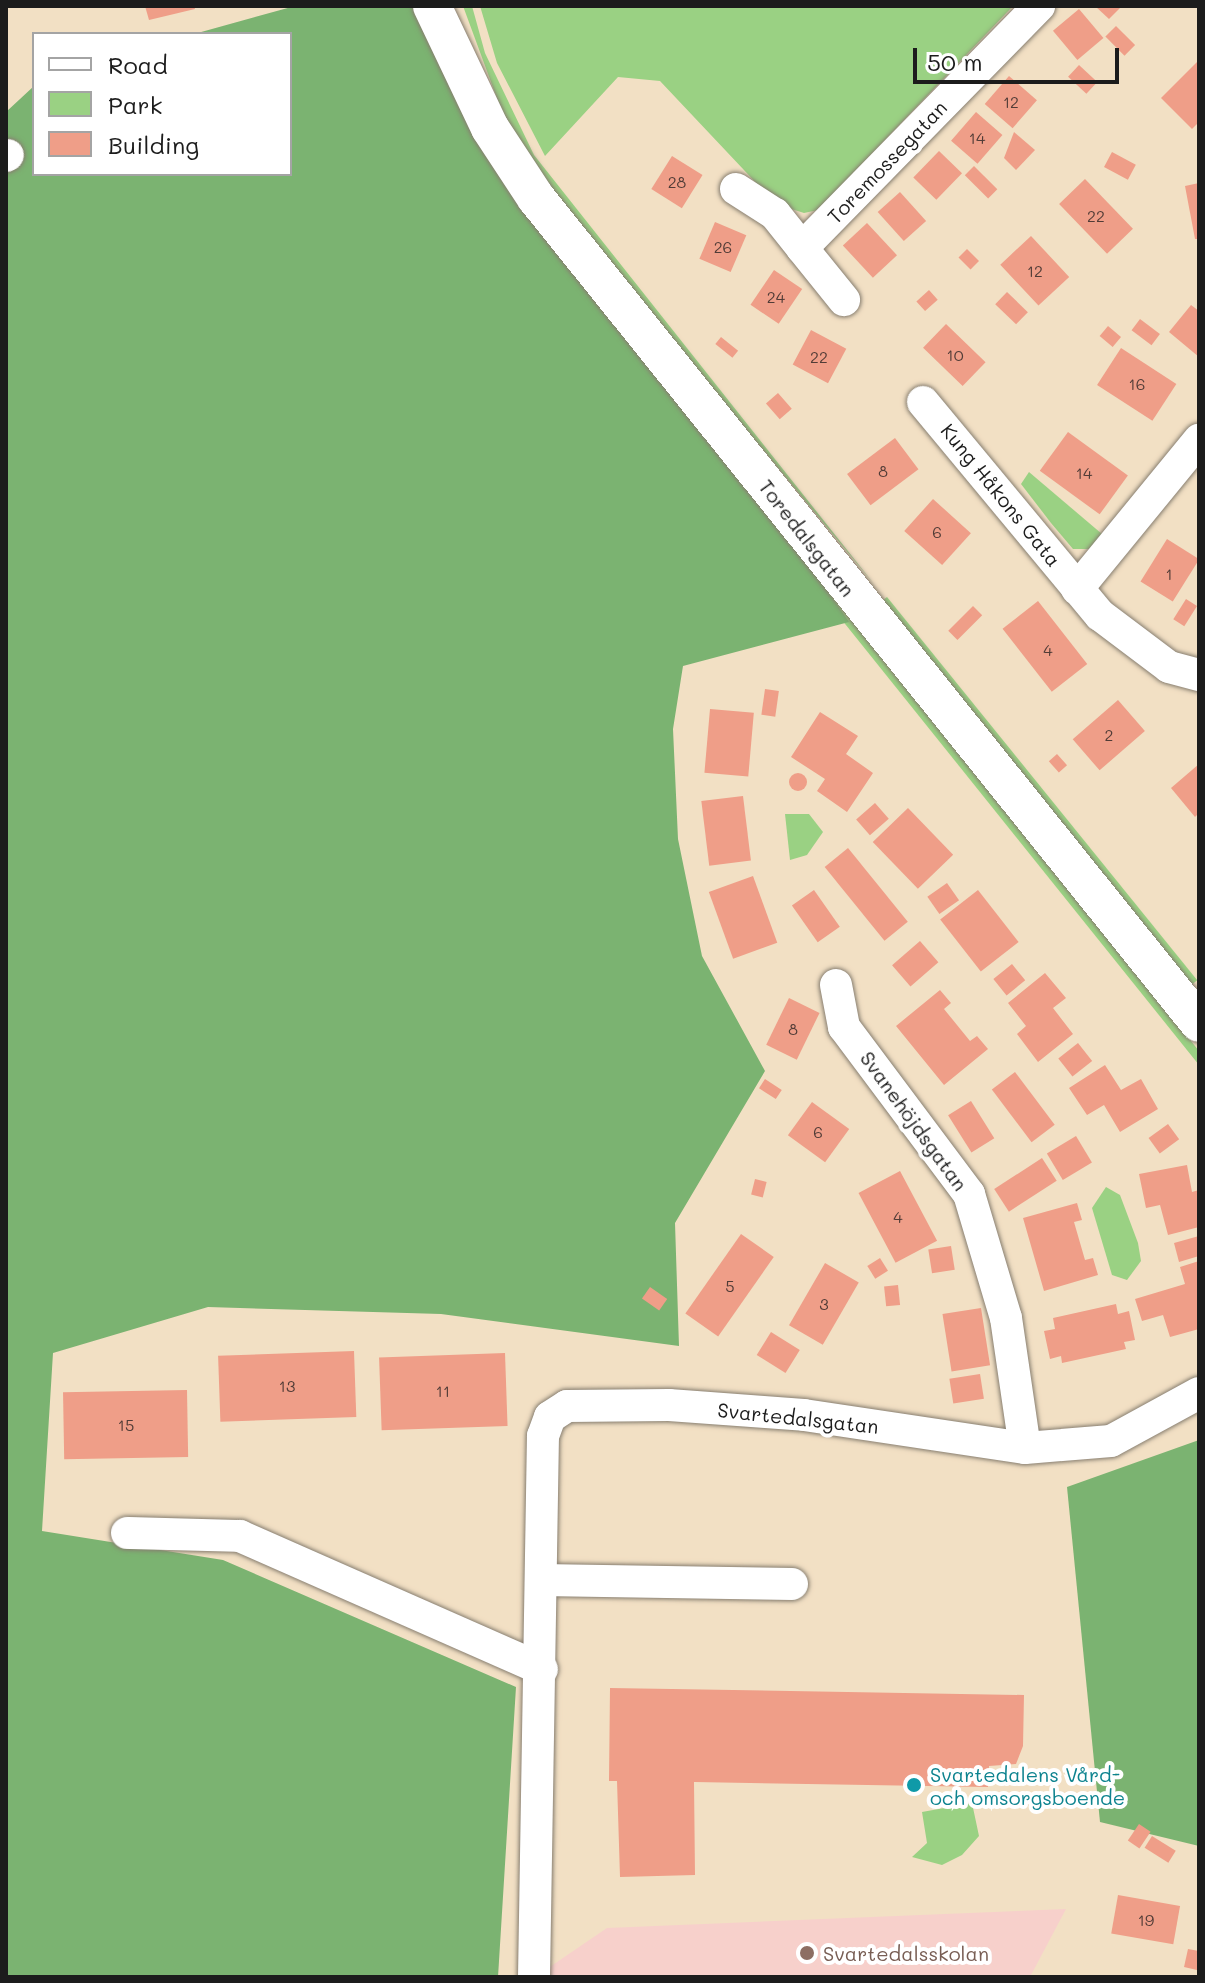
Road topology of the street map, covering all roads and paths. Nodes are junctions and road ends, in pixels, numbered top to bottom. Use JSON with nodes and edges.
{"nodes":[{"id":1,"x":1039,"y":6,"type":"edge"},
{"id":2,"x":443,"y":15,"type":"edge"},
{"id":3,"x":736,"y":189,"type":"dead end"},
{"id":4,"x":802,"y":248,"type":"junction"},
{"id":5,"x":844,"y":300,"type":"dead end"},
{"id":6,"x":923,"y":402,"type":"dead end"},
{"id":7,"x":1199,"y":440,"type":"edge"},
{"id":8,"x":1077,"y":589,"type":"junction"},
{"id":9,"x":1199,"y":675,"type":"edge"},
{"id":10,"x":836,"y":985,"type":"dead end"},
{"id":11,"x":1199,"y":1023,"type":"edge"},
{"id":12,"x":1199,"y":1393,"type":"edge"},
{"id":13,"x":1025,"y":1448,"type":"junction"},
{"id":14,"x":127,"y":1533,"type":"dead end"},
{"id":15,"x":541,"y":1580,"type":"junction"},
{"id":16,"x":792,"y":1584,"type":"dead end"},
{"id":17,"x":542,"y":1669,"type":"junction"},
{"id":18,"x":534,"y":1977,"type":"edge"}],
"edges":[{"from":1,"to":4,"type":"street","name":"Toremossegatan"},
{"from":2,"to":11,"type":"street","name":"Toredalsgatan"},
{"from":3,"to":4,"type":"street"},
{"from":4,"to":5,"type":"street"},
{"from":6,"to":8,"type":"street","name":"Kung Håkons Gata"},
{"from":7,"to":8,"type":"street","name":"Kung Håkons Gata"},
{"from":8,"to":9,"type":"street","name":"Kung Håkons Gata"},
{"from":10,"to":13,"type":"street","name":"Svanehöjdsgatan"},
{"from":12,"to":13,"type":"street","name":"Svartedalsgatan"},
{"from":13,"to":15,"type":"street","name":"Svartedalsgatan"},
{"from":14,"to":17,"type":"street"},
{"from":15,"to":16,"type":"street"},
{"from":15,"to":17,"type":"street","name":"Svartedalsgatan"},
{"from":17,"to":18,"type":"street","name":"Svartedalsgatan"}]}
